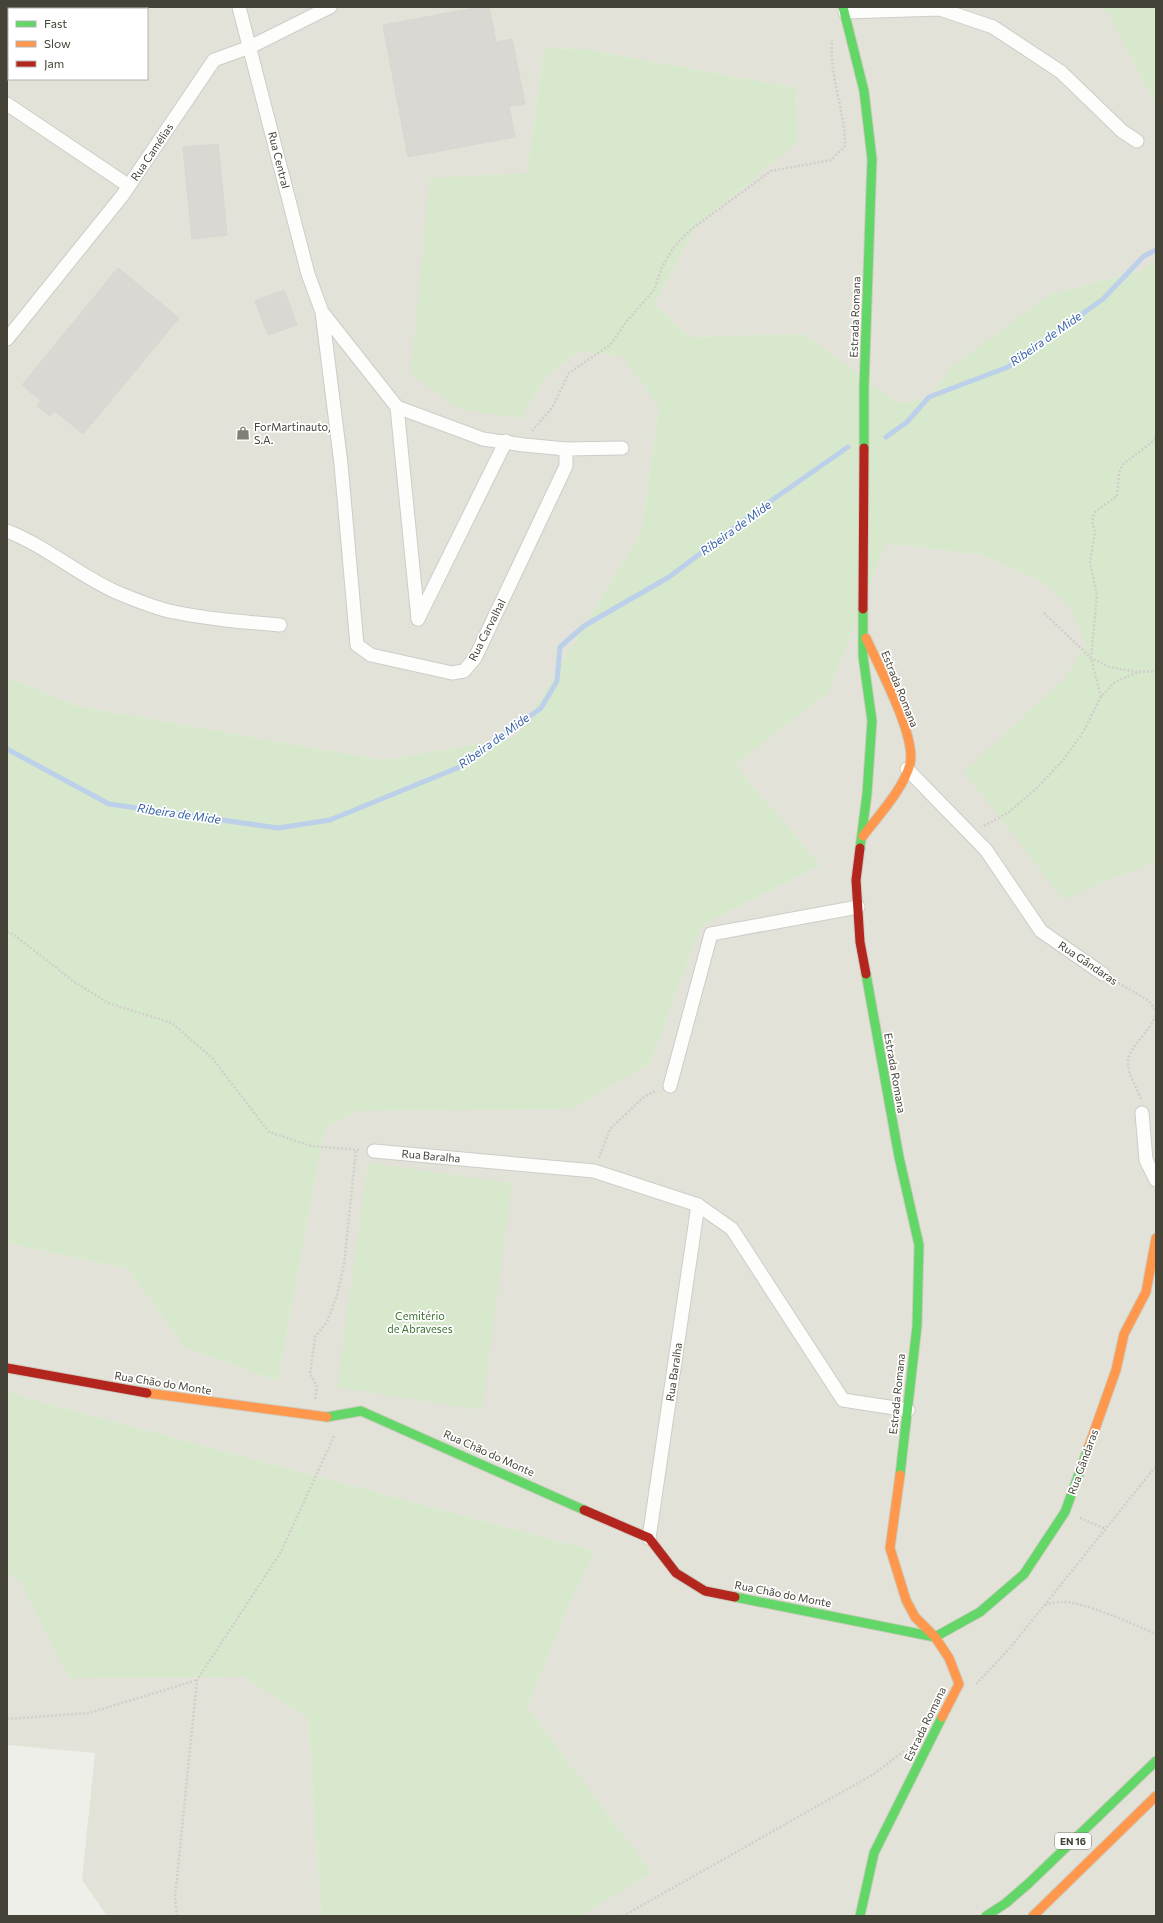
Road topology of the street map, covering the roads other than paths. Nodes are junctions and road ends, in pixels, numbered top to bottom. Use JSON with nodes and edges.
{"nodes":[{"id":1,"x":239,"y":7,"type":"edge"},
{"id":2,"x":330,"y":7,"type":"edge"},
{"id":3,"x":844,"y":10,"type":"edge"},
{"id":4,"x":250,"y":47,"type":"junction"},
{"id":5,"x":7,"y":104,"type":"edge"},
{"id":6,"x":1137,"y":141,"type":"dead end"},
{"id":7,"x":129,"y":186,"type":"junction"},
{"id":8,"x":322,"y":312,"type":"junction"},
{"id":9,"x":7,"y":339,"type":"edge"},
{"id":10,"x":397,"y":407,"type":"junction"},
{"id":11,"x":506,"y":442,"type":"junction"},
{"id":12,"x":622,"y":448,"type":"dead end"},
{"id":13,"x":566,"y":449,"type":"junction"},
{"id":14,"x":7,"y":531,"type":"edge"},
{"id":15,"x":280,"y":625,"type":"dead end"},
{"id":16,"x":863,"y":631,"type":"junction"},
{"id":17,"x":907,"y":770,"type":"junction"},
{"id":18,"x":861,"y":839,"type":"junction"},
{"id":19,"x":858,"y":907,"type":"junction"},
{"id":20,"x":1103,"y":974,"type":"road end"},
{"id":21,"x":670,"y":1086,"type":"road end"},
{"id":22,"x":1142,"y":1113,"type":"road end"},
{"id":23,"x":374,"y":1151,"type":"road end"},
{"id":24,"x":1156,"y":1180,"type":"edge"},
{"id":25,"x":698,"y":1205,"type":"junction"},
{"id":26,"x":1156,"y":1238,"type":"edge"},
{"id":27,"x":7,"y":1368,"type":"edge"},
{"id":28,"x":908,"y":1410,"type":"junction"},
{"id":29,"x":649,"y":1538,"type":"junction"},
{"id":30,"x":935,"y":1637,"type":"junction"},
{"id":31,"x":1156,"y":1761,"type":"edge"},
{"id":32,"x":1156,"y":1796,"type":"edge"},
{"id":33,"x":860,"y":1916,"type":"edge"},
{"id":34,"x":986,"y":1916,"type":"edge"},
{"id":35,"x":1033,"y":1916,"type":"edge"}],
"edges":[{"from":1,"to":4,"type":"street","name":"Rua Central"},
{"from":2,"to":4,"type":"street","name":"Rua Camélias"},
{"from":3,"to":6,"type":"street"},
{"from":3,"to":16,"type":"street","name":"Estrada Romana"},
{"from":4,"to":7,"type":"street","name":"Rua Camélias"},
{"from":4,"to":8,"type":"street","name":"Rua Central"},
{"from":5,"to":7,"type":"street"},
{"from":7,"to":9,"type":"street","name":"Rua Camélias"},
{"from":8,"to":10,"type":"street"},
{"from":8,"to":13,"type":"street","name":"Rua Carvalhal"},
{"from":10,"to":11,"type":"street"},
{"from":10,"to":11,"type":"street"},
{"from":11,"to":13,"type":"street"},
{"from":12,"to":13,"type":"street"},
{"from":14,"to":15,"type":"street"},
{"from":16,"to":17,"type":"street","name":"Estrada Romana"},
{"from":16,"to":18,"type":"street","name":"Estrada Romana"},
{"from":17,"to":18,"type":"street","name":"Estrada Romana"},
{"from":17,"to":20,"type":"street","name":"Rua Gândaras"},
{"from":18,"to":19,"type":"street","name":"Estrada Romana"},
{"from":19,"to":21,"type":"street"},
{"from":19,"to":28,"type":"street","name":"Estrada Romana"},
{"from":22,"to":24,"type":"street"},
{"from":23,"to":25,"type":"street","name":"Rua Baralha"},
{"from":25,"to":28,"type":"street","name":"Rua Baralha"},
{"from":25,"to":29,"type":"street","name":"Rua Baralha"},
{"from":26,"to":30,"type":"street","name":"Rua Gândaras"},
{"from":27,"to":29,"type":"street","name":"Rua Chão do Monte"},
{"from":28,"to":30,"type":"street","name":"Estrada Romana"},
{"from":29,"to":30,"type":"street","name":"Rua Chão do Monte"},
{"from":30,"to":33,"type":"street","name":"Estrada Romana"},
{"from":31,"to":34,"type":"street","number":"EN 16"},
{"from":32,"to":35,"type":"street","number":"EN 16"}]}
